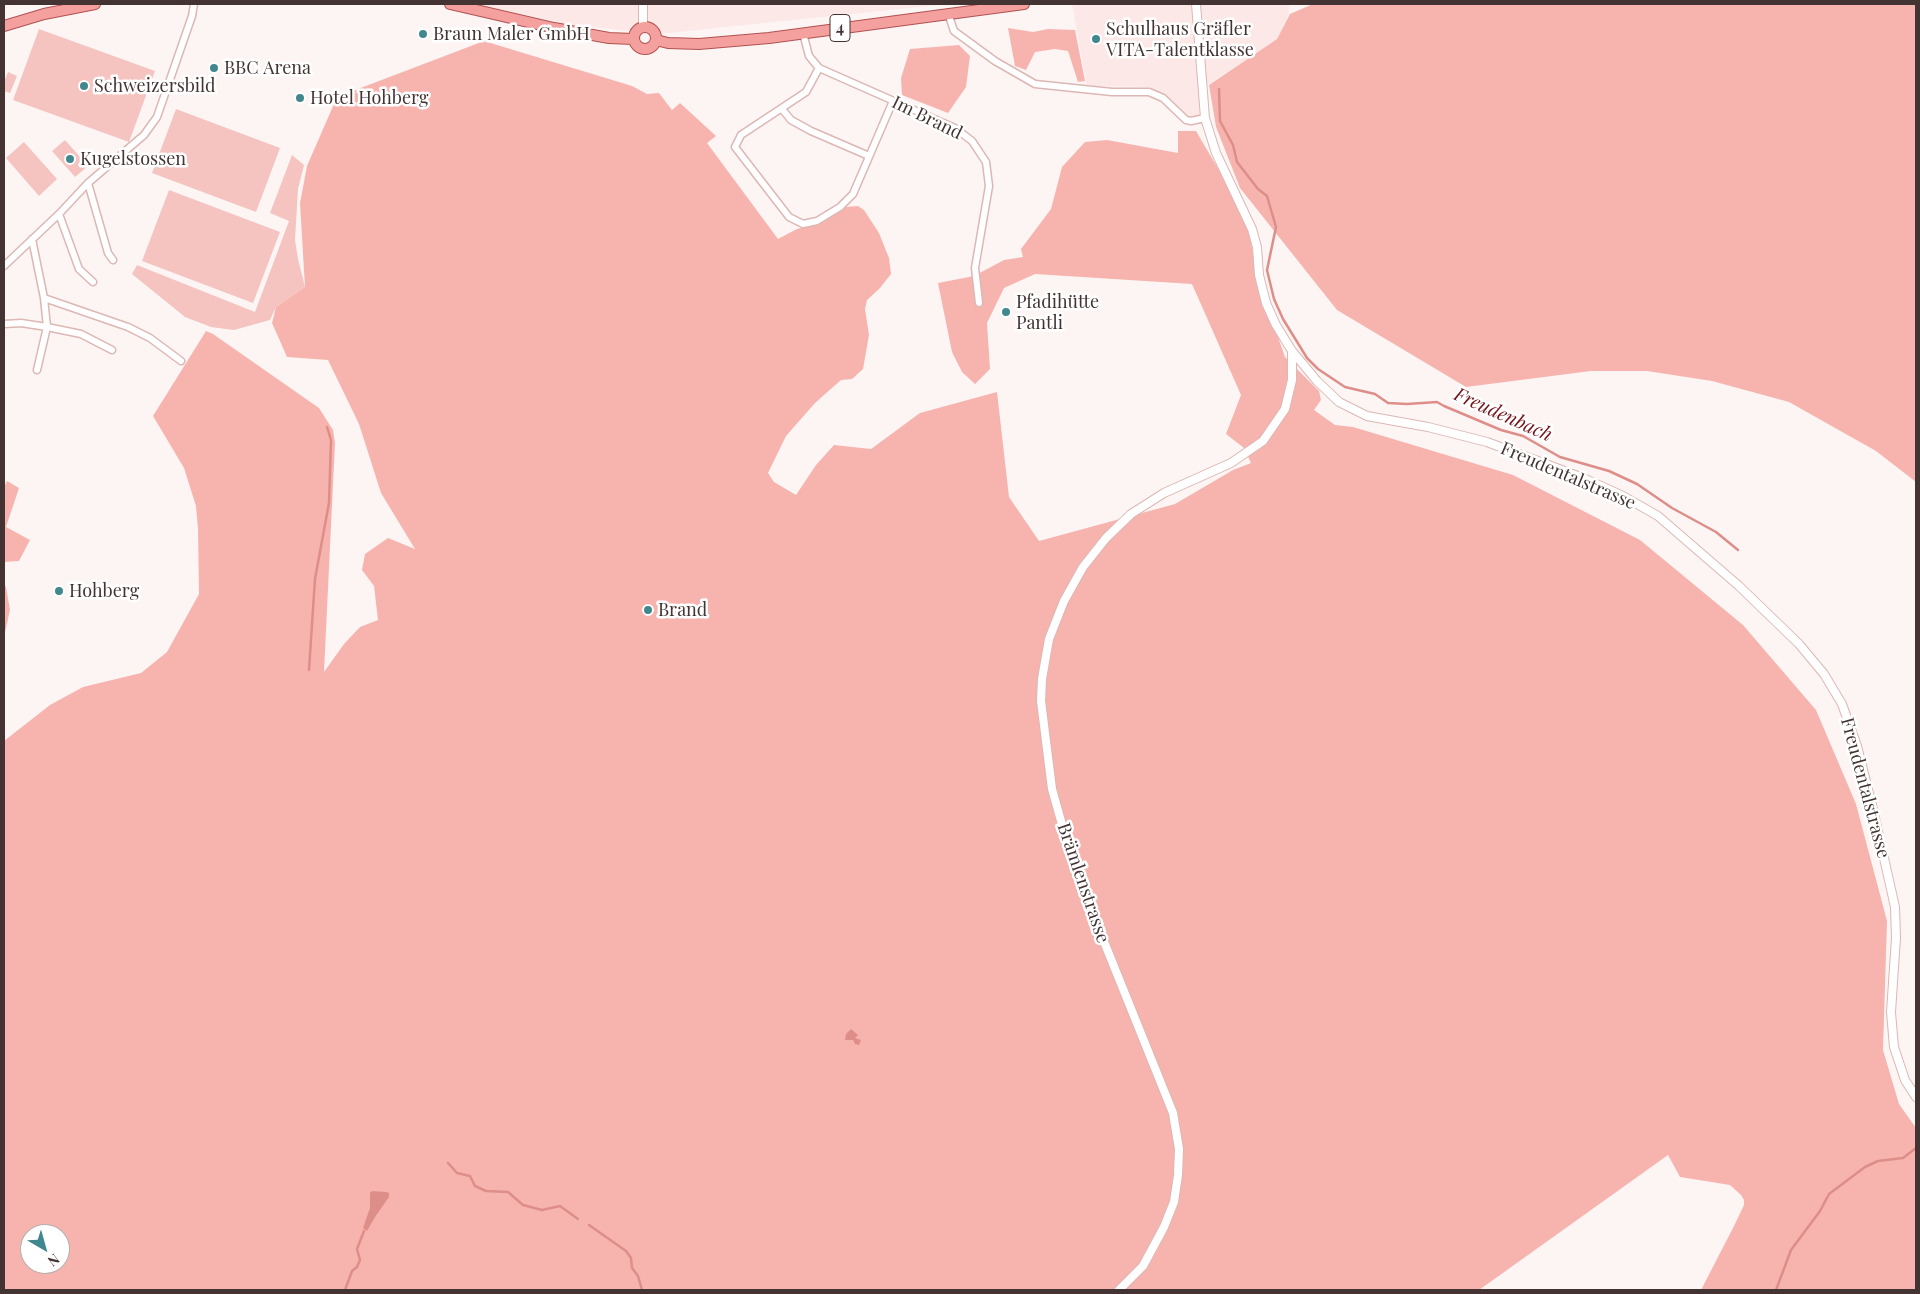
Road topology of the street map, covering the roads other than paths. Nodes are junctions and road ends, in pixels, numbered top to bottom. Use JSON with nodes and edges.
{"nodes":[{"id":1,"x":95,"y":4,"type":"edge"},
{"id":2,"x":194,"y":4,"type":"edge"},
{"id":3,"x":450,"y":4,"type":"edge"},
{"id":4,"x":642,"y":4,"type":"edge"},
{"id":5,"x":1024,"y":4,"type":"edge"},
{"id":6,"x":1196,"y":4,"type":"edge"},
{"id":7,"x":948,"y":14,"type":"junction"},
{"id":8,"x":4,"y":26,"type":"edge"},
{"id":9,"x":644,"y":27,"type":"junction"},
{"id":10,"x":803,"y":33,"type":"junction"},
{"id":11,"x":633,"y":39,"type":"junction"},
{"id":12,"x":656,"y":40,"type":"junction"},
{"id":13,"x":819,"y":68,"type":"junction"},
{"id":14,"x":894,"y":102,"type":"junction"},
{"id":15,"x":782,"y":109,"type":"junction"},
{"id":16,"x":1205,"y":118,"type":"junction"},
{"id":17,"x":869,"y":156,"type":"junction"},
{"id":18,"x":88,"y":183,"type":"junction"},
{"id":19,"x":58,"y":214,"type":"junction"},
{"id":20,"x":32,"y":239,"type":"junction"},
{"id":21,"x":112,"y":260,"type":"dead end"},
{"id":22,"x":4,"y":266,"type":"edge"},
{"id":23,"x":93,"y":282,"type":"dead end"},
{"id":24,"x":44,"y":298,"type":"junction"},
{"id":25,"x":979,"y":303,"type":"dead end"},
{"id":26,"x":4,"y":324,"type":"edge"},
{"id":27,"x":47,"y":327,"type":"junction"},
{"id":28,"x":112,"y":350,"type":"dead end"},
{"id":29,"x":1292,"y":351,"type":"junction"},
{"id":30,"x":181,"y":361,"type":"dead end"},
{"id":31,"x":36,"y":370,"type":"dead end"},
{"id":32,"x":1916,"y":1097,"type":"edge"},
{"id":33,"x":1119,"y":1290,"type":"edge"}],
"edges":[{"from":1,"to":8,"type":"main road"},
{"from":2,"to":18,"type":"street"},
{"from":3,"to":11,"type":"main road","number":"4"},
{"from":4,"to":9,"type":"street"},
{"from":5,"to":7,"type":"main road","number":"4"},
{"from":6,"to":16,"type":"street","name":"Freudentalstrasse"},
{"from":7,"to":10,"type":"main road","number":"4"},
{"from":7,"to":16,"type":"street"},
{"from":9,"to":11,"type":"main road"},
{"from":9,"to":12,"type":"main road"},
{"from":10,"to":12,"type":"main road","number":"4"},
{"from":10,"to":13,"type":"street"},
{"from":11,"to":12,"type":"main road","number":"4"},
{"from":13,"to":14,"type":"street","name":"Im Brand"},
{"from":13,"to":15,"type":"street"},
{"from":14,"to":17,"type":"street"},
{"from":14,"to":25,"type":"street","name":"Im Brand"},
{"from":15,"to":17,"type":"street"},
{"from":15,"to":17,"type":"street"},
{"from":16,"to":29,"type":"street","name":"Freudentalstrasse"},
{"from":18,"to":19,"type":"street"},
{"from":18,"to":21,"type":"street"},
{"from":19,"to":20,"type":"street"},
{"from":19,"to":23,"type":"street"},
{"from":20,"to":22,"type":"street"},
{"from":20,"to":24,"type":"street"},
{"from":24,"to":27,"type":"street"},
{"from":24,"to":30,"type":"street"},
{"from":26,"to":27,"type":"street"},
{"from":27,"to":28,"type":"street"},
{"from":27,"to":31,"type":"street"},
{"from":29,"to":32,"type":"street","name":"Freudentalstrasse"},
{"from":29,"to":33,"type":"street","name":"Brämlenstrasse"}]}
